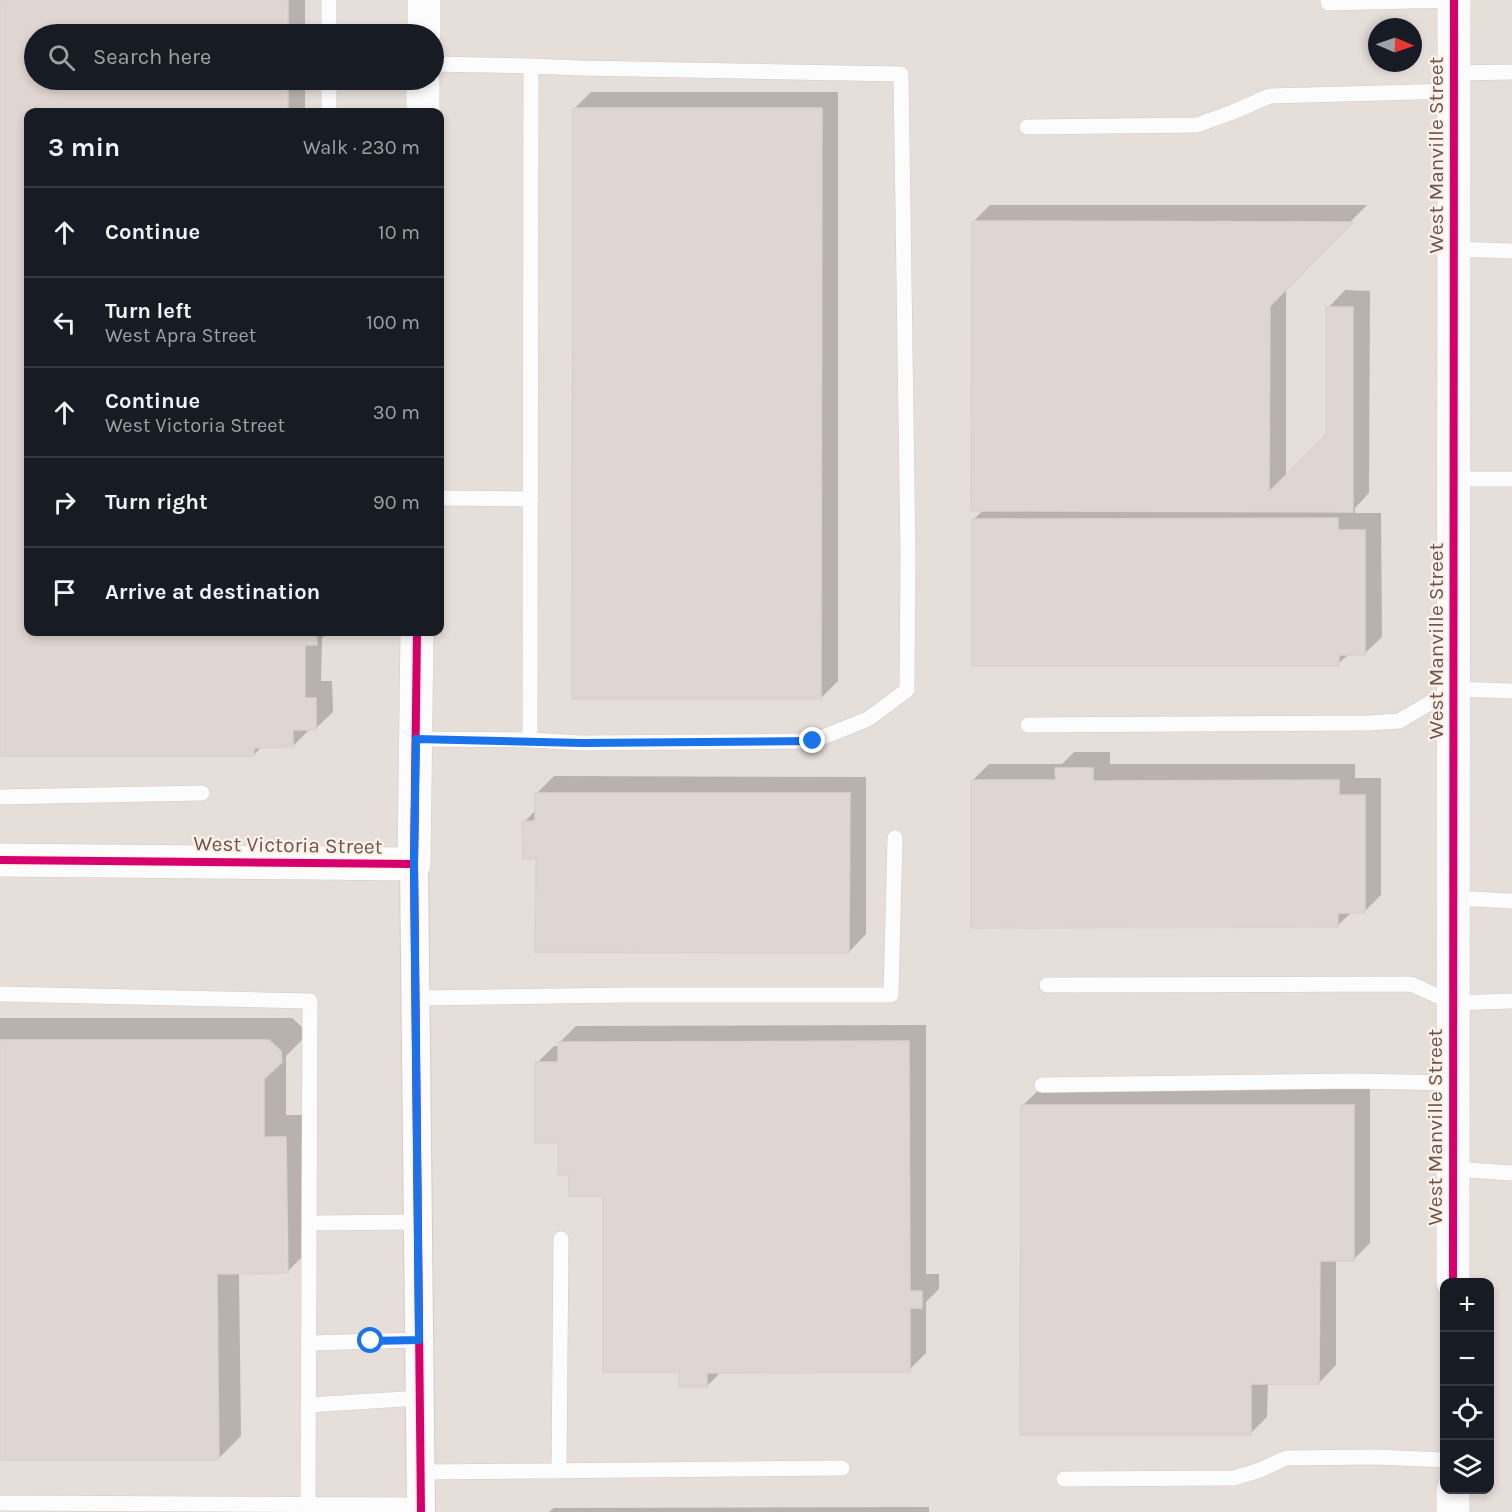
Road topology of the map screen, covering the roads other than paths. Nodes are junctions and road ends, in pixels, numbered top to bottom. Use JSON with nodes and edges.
{"nodes":[{"id":1,"x":329,"y":0,"type":"edge"},
{"id":2,"x":424,"y":0,"type":"edge"},
{"id":3,"x":1328,"y":0,"type":"edge"},
{"id":4,"x":1454,"y":0,"type":"edge"},
{"id":5,"x":329,"y":24,"type":"edge"},
{"id":6,"x":424,"y":24,"type":"edge"},
{"id":7,"x":444,"y":64,"type":"edge"},
{"id":8,"x":531,"y":66,"type":"junction"},
{"id":9,"x":1512,"y":72,"type":"edge"},
{"id":10,"x":1454,"y":82,"type":"junction"},
{"id":11,"x":329,"y":90,"type":"edge"},
{"id":12,"x":423,"y":90,"type":"edge"},
{"id":13,"x":330,"y":108,"type":"edge"},
{"id":14,"x":423,"y":108,"type":"edge"},
{"id":15,"x":1027,"y":127,"type":"dead end"},
{"id":16,"x":1454,"y":249,"type":"junction"},
{"id":17,"x":1512,"y":251,"type":"edge"},
{"id":18,"x":1454,"y":479,"type":"junction"},
{"id":19,"x":1512,"y":479,"type":"edge"},
{"id":20,"x":444,"y":498,"type":"edge"},
{"id":21,"x":531,"y":499,"type":"junction"},
{"id":22,"x":417,"y":636,"type":"edge"},
{"id":23,"x":1454,"y":689,"type":"junction"},
{"id":24,"x":1512,"y":691,"type":"edge"},
{"id":25,"x":1029,"y":725,"type":"dead end"},
{"id":26,"x":416,"y":739,"type":"junction"},
{"id":27,"x":530,"y":740,"type":"junction"},
{"id":28,"x":202,"y":793,"type":"dead end"},
{"id":29,"x":0,"y":797,"type":"edge"},
{"id":30,"x":895,"y":838,"type":"dead end"},
{"id":31,"x":0,"y":860,"type":"edge"},
{"id":32,"x":414,"y":864,"type":"junction"},
{"id":33,"x":1453,"y":898,"type":"junction"},
{"id":34,"x":1512,"y":901,"type":"edge"},
{"id":35,"x":1047,"y":985,"type":"dead end"},
{"id":36,"x":0,"y":994,"type":"edge"},
{"id":37,"x":416,"y":998,"type":"junction"},
{"id":38,"x":1512,"y":1001,"type":"edge"},
{"id":39,"x":1453,"y":1003,"type":"junction"},
{"id":40,"x":1453,"y":1083,"type":"junction"},
{"id":41,"x":1042,"y":1085,"type":"dead end"},
{"id":42,"x":1453,"y":1169,"type":"junction"},
{"id":43,"x":1512,"y":1173,"type":"edge"},
{"id":44,"x":418,"y":1222,"type":"junction"},
{"id":45,"x":309,"y":1223,"type":"junction"},
{"id":46,"x":561,"y":1239,"type":"dead end"},
{"id":47,"x":1453,"y":1278,"type":"edge"},
{"id":48,"x":419,"y":1340,"type":"junction"},
{"id":49,"x":309,"y":1343,"type":"junction"},
{"id":50,"x":420,"y":1398,"type":"junction"},
{"id":51,"x":309,"y":1405,"type":"junction"},
{"id":52,"x":1440,"y":1460,"type":"edge"},
{"id":53,"x":842,"y":1468,"type":"dead end"},
{"id":54,"x":559,"y":1471,"type":"junction"},
{"id":55,"x":420,"y":1472,"type":"junction"},
{"id":56,"x":1064,"y":1479,"type":"dead end"},
{"id":57,"x":1453,"y":1494,"type":"edge"},
{"id":58,"x":0,"y":1503,"type":"edge"},
{"id":59,"x":308,"y":1504,"type":"junction"},
{"id":60,"x":421,"y":1508,"type":"edge"},
{"id":61,"x":1453,"y":1512,"type":"edge"}],
"edges":[{"from":1,"to":5,"type":"lane"},
{"from":2,"to":6,"type":"street"},
{"from":3,"to":4,"type":"lane"},
{"from":4,"to":10,"type":"street","name":"West Manville Street"},
{"from":7,"to":8,"type":"lane"},
{"from":8,"to":21,"type":"lane"},
{"from":8,"to":27,"type":"lane"},
{"from":9,"to":10,"type":"lane"},
{"from":10,"to":15,"type":"lane"},
{"from":10,"to":16,"type":"street","name":"West Manville Street"},
{"from":11,"to":13,"type":"lane"},
{"from":12,"to":14,"type":"street"},
{"from":16,"to":17,"type":"lane"},
{"from":16,"to":18,"type":"street","name":"West Manville Street"},
{"from":18,"to":19,"type":"lane"},
{"from":18,"to":23,"type":"street","name":"West Manville Street"},
{"from":20,"to":21,"type":"lane"},
{"from":21,"to":27,"type":"lane"},
{"from":22,"to":26,"type":"street"},
{"from":23,"to":24,"type":"lane"},
{"from":23,"to":25,"type":"lane"},
{"from":23,"to":33,"type":"street","name":"West Manville Street"},
{"from":26,"to":27,"type":"lane"},
{"from":26,"to":32,"type":"street"},
{"from":28,"to":29,"type":"lane"},
{"from":30,"to":37,"type":"lane"},
{"from":31,"to":32,"type":"street","name":"West Victoria Street"},
{"from":32,"to":37,"type":"street"},
{"from":33,"to":34,"type":"lane"},
{"from":33,"to":39,"type":"street","name":"West Manville Street"},
{"from":35,"to":39,"type":"lane"},
{"from":36,"to":45,"type":"lane"},
{"from":37,"to":44,"type":"street"},
{"from":38,"to":39,"type":"lane"},
{"from":39,"to":40,"type":"street","name":"West Manville Street"},
{"from":40,"to":41,"type":"lane"},
{"from":40,"to":42,"type":"street","name":"West Manville Street"},
{"from":42,"to":43,"type":"lane"},
{"from":42,"to":47,"type":"street","name":"West Manville Street"},
{"from":44,"to":45,"type":"lane"},
{"from":44,"to":48,"type":"street"},
{"from":45,"to":49,"type":"lane"},
{"from":46,"to":54,"type":"lane"},
{"from":48,"to":49,"type":"lane"},
{"from":48,"to":50,"type":"street"},
{"from":49,"to":51,"type":"lane"},
{"from":50,"to":51,"type":"lane"},
{"from":50,"to":55,"type":"street"},
{"from":51,"to":59,"type":"lane"},
{"from":52,"to":56,"type":"lane"},
{"from":53,"to":54,"type":"lane"},
{"from":54,"to":55,"type":"lane"},
{"from":55,"to":60,"type":"street"},
{"from":57,"to":61,"type":"street"},
{"from":58,"to":59,"type":"lane"},
{"from":59,"to":60,"type":"lane"}]}
